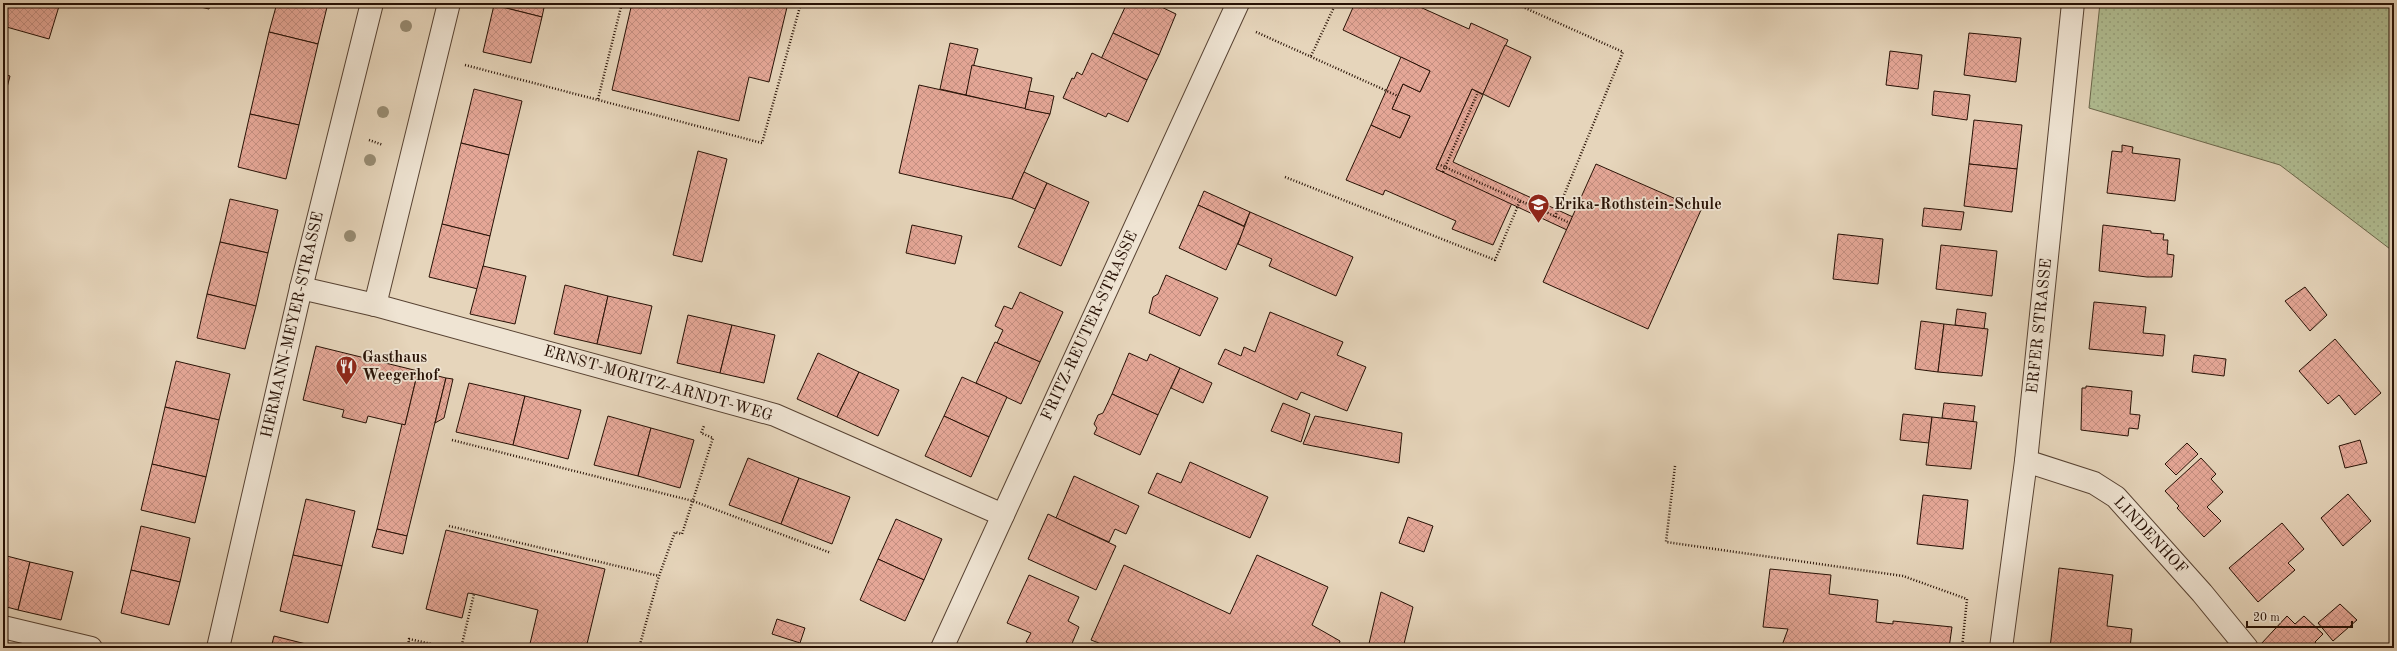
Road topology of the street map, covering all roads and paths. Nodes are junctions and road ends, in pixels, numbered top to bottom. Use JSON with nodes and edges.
{"nodes":[{"id":1,"x":372,"y":3,"type":"edge"},
{"id":2,"x":448,"y":3,"type":"edge"},
{"id":3,"x":622,"y":3,"type":"edge"},
{"id":4,"x":801,"y":3,"type":"edge"},
{"id":5,"x":1336,"y":3,"type":"edge"},
{"id":6,"x":1514,"y":3,"type":"edge"},
{"id":7,"x":2073,"y":3,"type":"edge"},
{"id":8,"x":1235,"y":12,"type":"edge"},
{"id":9,"x":1311,"y":56,"type":"junction"},
{"id":10,"x":435,"y":58,"type":"junction"},
{"id":11,"x":1478,"y":92,"type":"dead end"},
{"id":12,"x":1398,"y":96,"type":"dead end"},
{"id":13,"x":598,"y":99,"type":"junction"},
{"id":14,"x":340,"y":132,"type":"junction"},
{"id":15,"x":412,"y":153,"type":"junction"},
{"id":16,"x":1438,"y":164,"type":"dead end"},
{"id":17,"x":1446,"y":167,"type":"junction"},
{"id":18,"x":1443,"y":172,"type":"dead end"},
{"id":19,"x":1285,"y":177,"type":"dead end"},
{"id":20,"x":1520,"y":201,"type":"junction"},
{"id":21,"x":1555,"y":217,"type":"junction"},
{"id":22,"x":1570,"y":223,"type":"dead end"},
{"id":23,"x":301,"y":288,"type":"junction"},
{"id":24,"x":375,"y":306,"type":"junction"},
{"id":25,"x":713,"y":398,"type":"junction"},
{"id":26,"x":452,"y":440,"type":"dead end"},
{"id":27,"x":2026,"y":461,"type":"junction"},
{"id":28,"x":1675,"y":466,"type":"dead end"},
{"id":29,"x":693,"y":501,"type":"junction"},
{"id":30,"x":1003,"y":515,"type":"junction"},
{"id":31,"x":449,"y":526,"type":"dead end"},
{"id":32,"x":831,"y":553,"type":"dead end"},
{"id":33,"x":659,"y":576,"type":"junction"},
{"id":34,"x":474,"y":594,"type":"dead end"},
{"id":35,"x":3,"y":627,"type":"edge"},
{"id":36,"x":91,"y":648,"type":"edge"},
{"id":37,"x":218,"y":648,"type":"edge"},
{"id":38,"x":408,"y":648,"type":"edge"},
{"id":39,"x":450,"y":648,"type":"edge"},
{"id":40,"x":461,"y":648,"type":"edge"},
{"id":41,"x":639,"y":648,"type":"edge"},
{"id":42,"x":942,"y":648,"type":"edge"},
{"id":43,"x":1962,"y":648,"type":"edge"},
{"id":44,"x":2001,"y":648,"type":"edge"},
{"id":45,"x":2246,"y":648,"type":"edge"}],
"edges":[{"from":1,"to":14,"type":"street","name":"HERMANN-MEYER-STRASSE"},
{"from":2,"to":10,"type":"street"},
{"from":3,"to":13,"type":"path"},
{"from":4,"to":13,"type":"path"},
{"from":5,"to":9,"type":"path"},
{"from":6,"to":21,"type":"path"},
{"from":7,"to":27,"type":"street","name":"ERFER STRASSE"},
{"from":8,"to":9,"type":"path"},
{"from":8,"to":30,"type":"street","name":"FRITZ-REUTER-STRASSE"},
{"from":9,"to":12,"type":"path"},
{"from":10,"to":13,"type":"path"},
{"from":10,"to":15,"type":"street"},
{"from":11,"to":17,"type":"path"},
{"from":14,"to":15,"type":"path"},
{"from":14,"to":23,"type":"street","name":"HERMANN-MEYER-STRASSE"},
{"from":15,"to":24,"type":"street"},
{"from":16,"to":17,"type":"path"},
{"from":17,"to":18,"type":"path"},
{"from":17,"to":20,"type":"path"},
{"from":19,"to":20,"type":"path"},
{"from":20,"to":21,"type":"path"},
{"from":21,"to":22,"type":"path"},
{"from":23,"to":24,"type":"street","name":"ERNST-MORITZ-ARNDT-WEG"},
{"from":23,"to":37,"type":"street","name":"HERMANN-MEYER-STRASSE"},
{"from":24,"to":25,"type":"street","name":"ERNST-MORITZ-ARNDT-WEG"},
{"from":25,"to":29,"type":"path"},
{"from":25,"to":30,"type":"street","name":"ERNST-MORITZ-ARNDT-WEG"},
{"from":26,"to":29,"type":"path"},
{"from":27,"to":44,"type":"street","name":"ERFER STRASSE"},
{"from":27,"to":45,"type":"street","name":"LINDENHOF"},
{"from":28,"to":43,"type":"path"},
{"from":29,"to":32,"type":"path"},
{"from":29,"to":33,"type":"path"},
{"from":30,"to":42,"type":"street","name":"FRITZ-REUTER-STRASSE"},
{"from":31,"to":33,"type":"path"},
{"from":33,"to":41,"type":"path"},
{"from":34,"to":40,"type":"path"},
{"from":35,"to":36,"type":"street"},
{"from":38,"to":39,"type":"path"}]}
